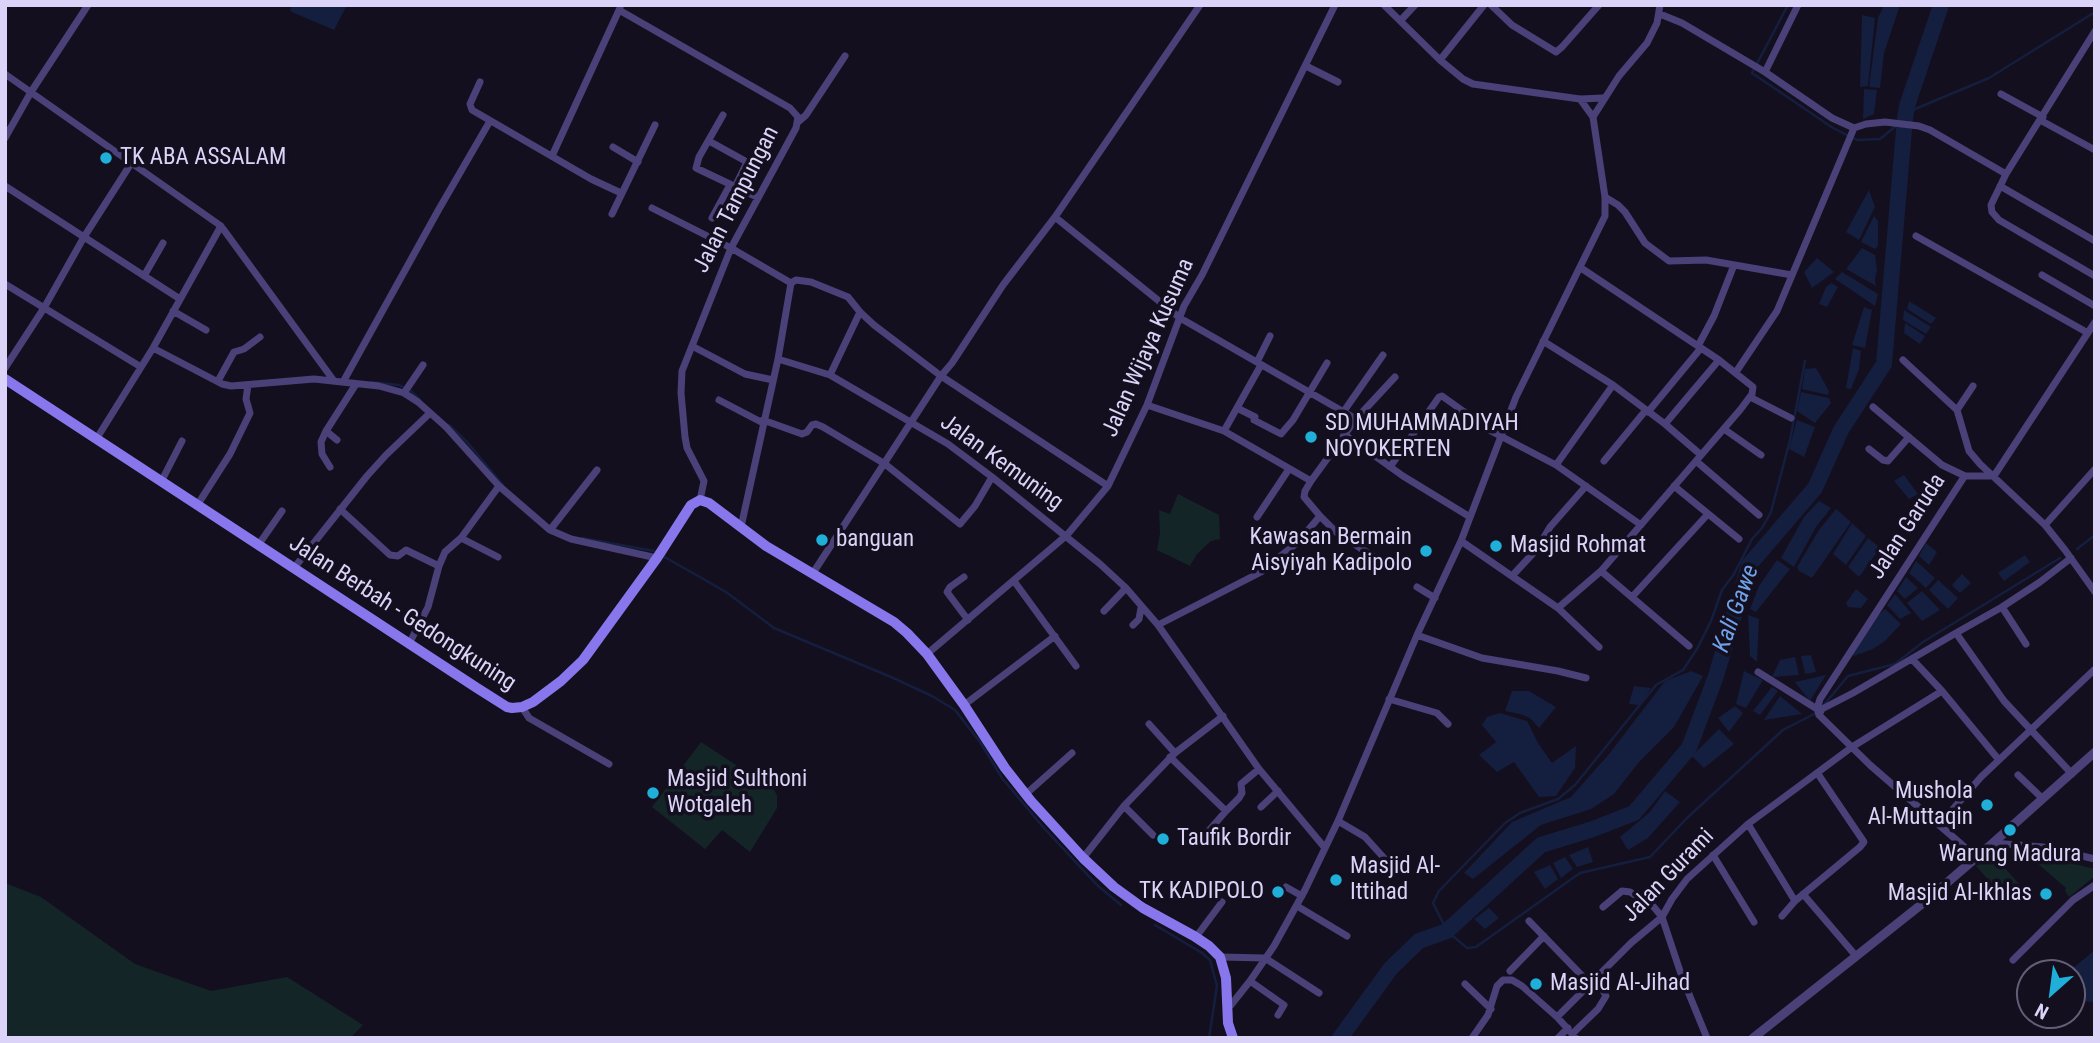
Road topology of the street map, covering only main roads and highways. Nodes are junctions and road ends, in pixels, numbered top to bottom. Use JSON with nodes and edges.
{"nodes":[{"id":1,"x":5,"y":379,"type":"edge"},
{"id":2,"x":1233,"y":1038,"type":"edge"}],
"edges":[{"from":1,"to":2,"type":"main road","name":"Jalan Berbah - Gedongkuning"}]}
